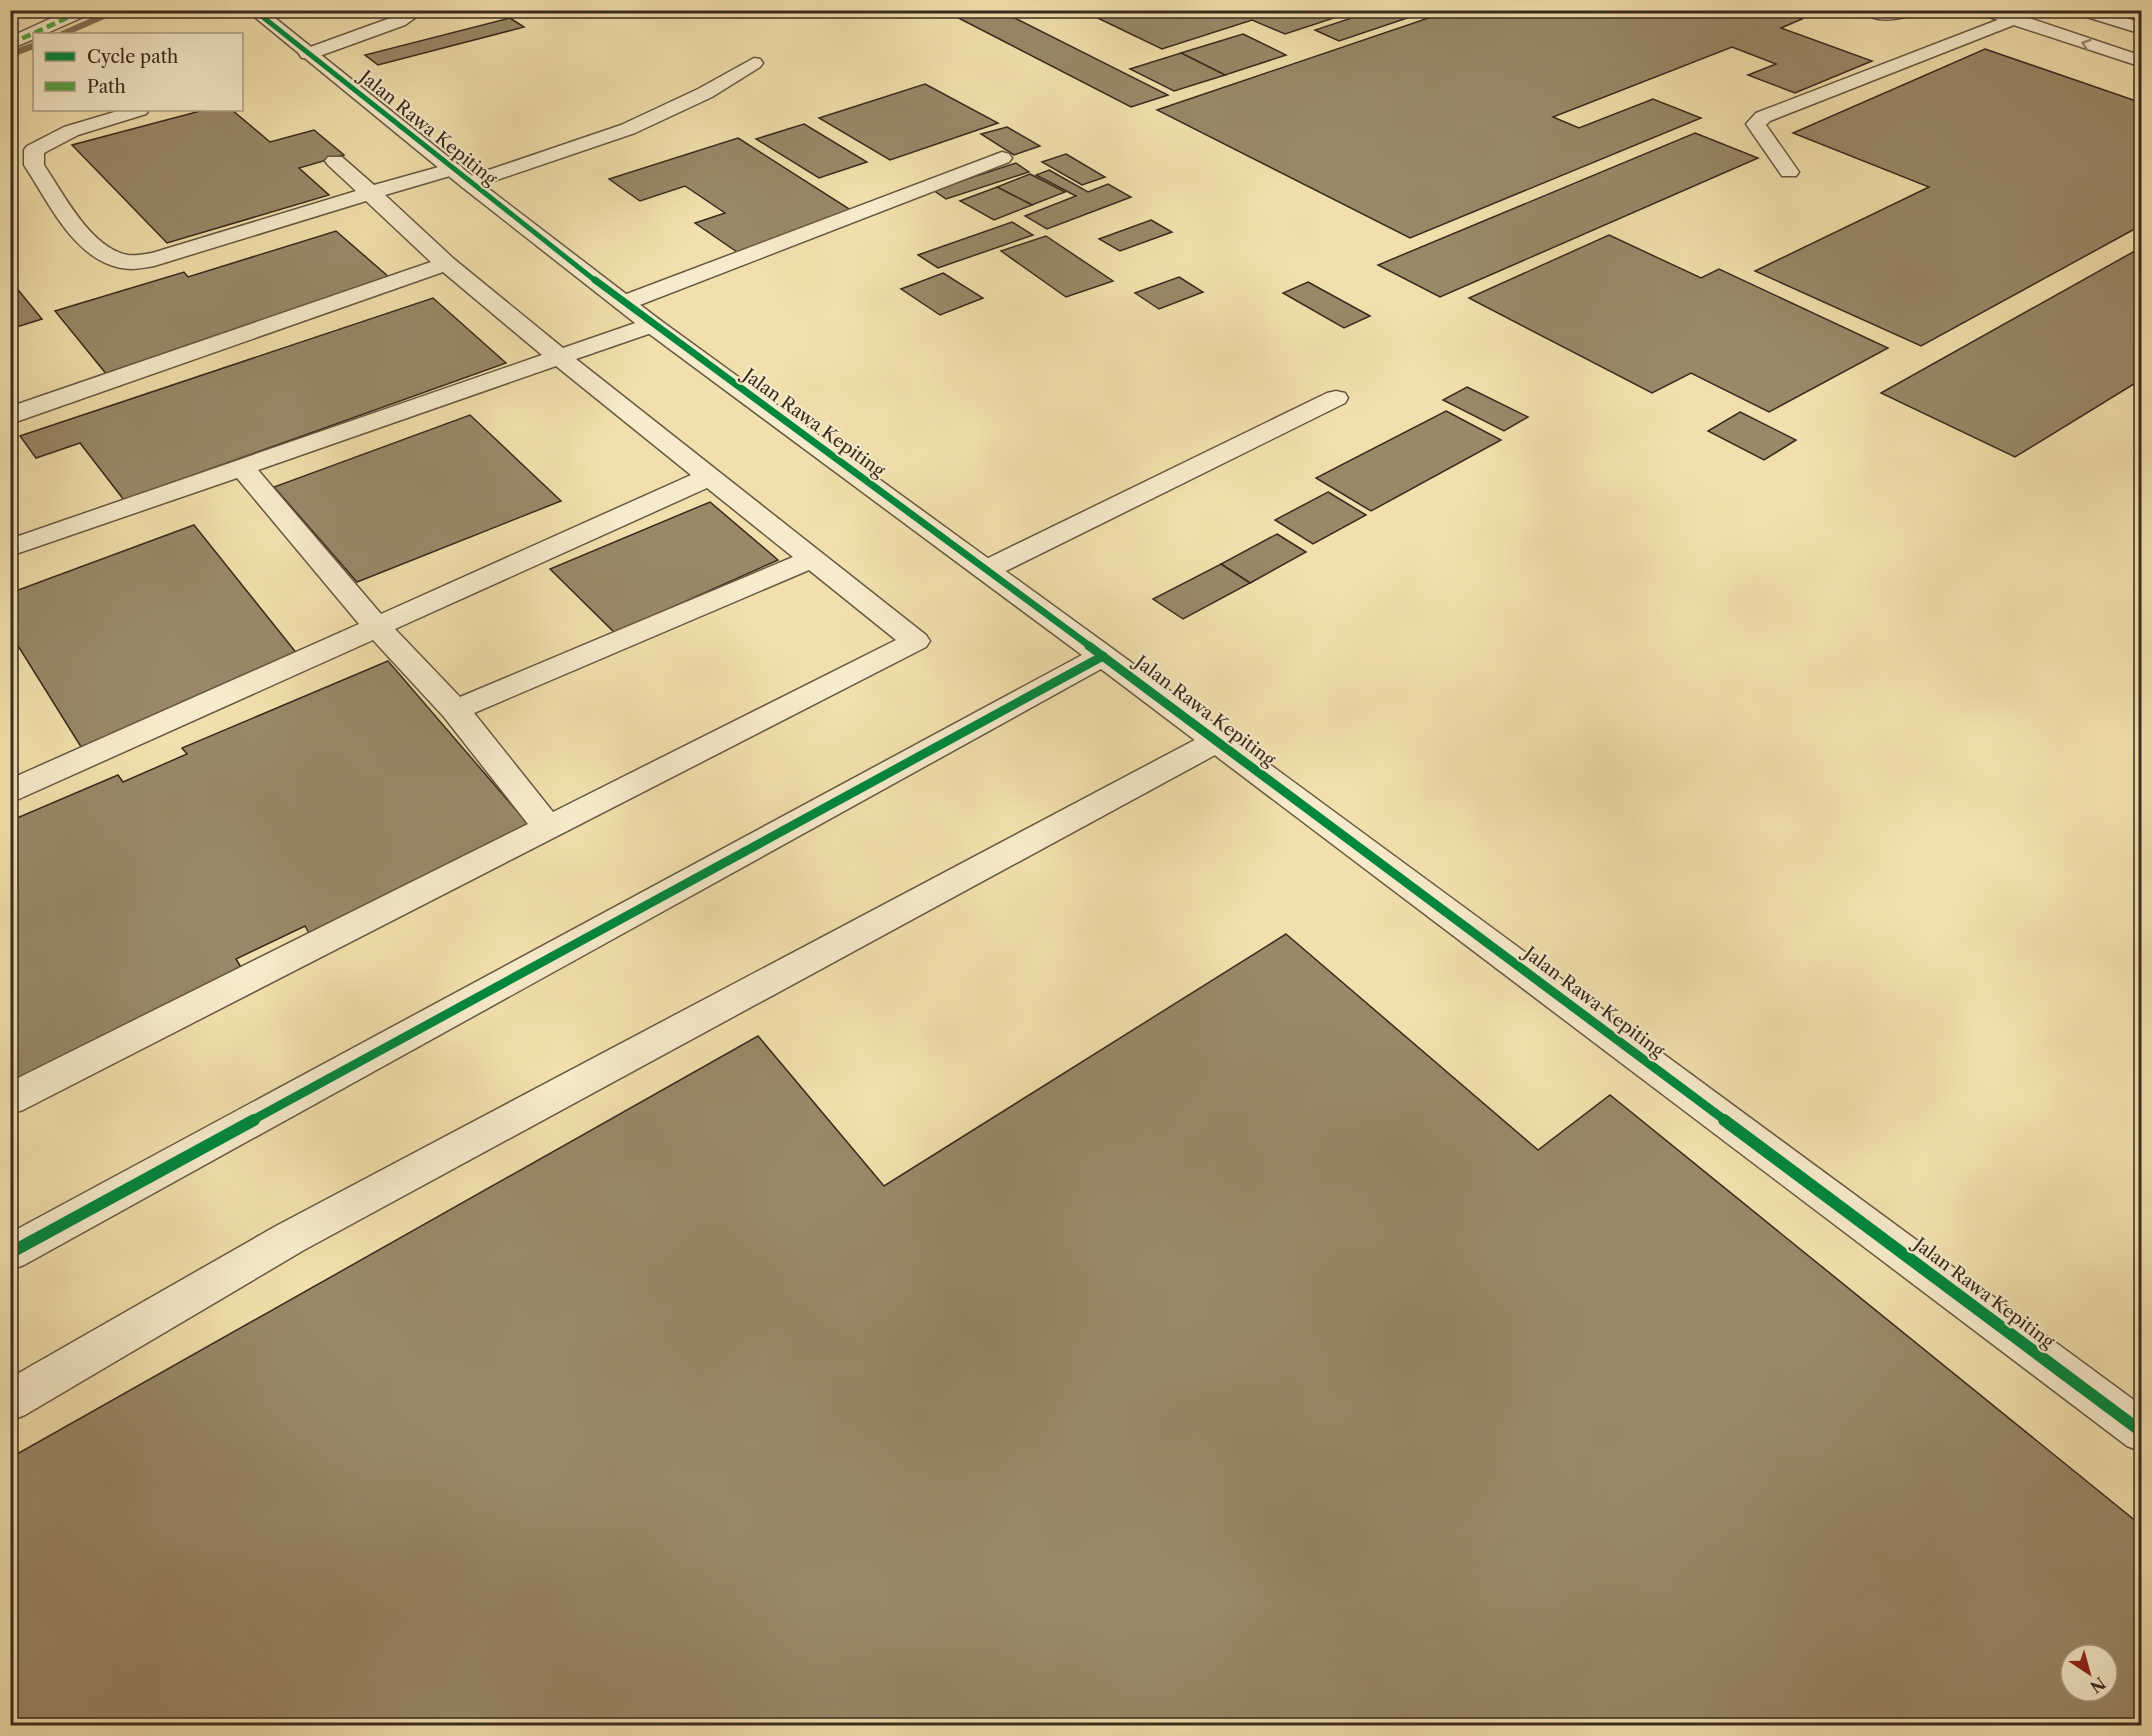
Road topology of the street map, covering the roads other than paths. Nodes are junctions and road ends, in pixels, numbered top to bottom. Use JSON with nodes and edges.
{"nodes":[{"id":1,"x":84,"y":10,"type":"edge"},
{"id":2,"x":254,"y":10,"type":"edge"},
{"id":3,"x":418,"y":10,"type":"edge"},
{"id":4,"x":1870,"y":10,"type":"edge"},
{"id":5,"x":1912,"y":10,"type":"edge"},
{"id":6,"x":1986,"y":10,"type":"edge"},
{"id":7,"x":2096,"y":12,"type":"edge"},
{"id":8,"x":2013,"y":20,"type":"junction"},
{"id":9,"x":2142,"y":29,"type":"edge"},
{"id":10,"x":35,"y":33,"type":"edge"},
{"id":11,"x":33,"y":34,"type":"edge"},
{"id":12,"x":10,"y":45,"type":"edge"},
{"id":13,"x":308,"y":54,"type":"junction"},
{"id":14,"x":2142,"y":62,"type":"edge"},
{"id":15,"x":754,"y":63,"type":"dead end"},
{"id":16,"x":136,"y":111,"type":"edge"},
{"id":17,"x":1002,"y":158,"type":"dead end"},
{"id":18,"x":335,"y":161,"type":"dead end"},
{"id":19,"x":1789,"y":172,"type":"dead end"},
{"id":20,"x":461,"y":176,"type":"junction"},
{"id":21,"x":370,"y":193,"type":"junction"},
{"id":22,"x":446,"y":264,"type":"junction"},
{"id":23,"x":624,"y":303,"type":"junction"},
{"id":24,"x":652,"y":325,"type":"junction"},
{"id":25,"x":559,"y":357,"type":"junction"},
{"id":26,"x":1336,"y":398,"type":"dead end"},
{"id":27,"x":10,"y":417,"type":"edge"},
{"id":28,"x":243,"y":469,"type":"junction"},
{"id":29,"x":711,"y":476,"type":"junction"},
{"id":30,"x":10,"y":548,"type":"edge"},
{"id":31,"x":814,"y":558,"type":"junction"},
{"id":32,"x":986,"y":570,"type":"junction"},
{"id":33,"x":377,"y":627,"type":"junction"},
{"id":34,"x":1103,"y":656,"type":"junction"},
{"id":35,"x":455,"y":710,"type":"junction"},
{"id":36,"x":1217,"y":741,"type":"junction"},
{"id":37,"x":10,"y":792,"type":"edge"},
{"id":38,"x":548,"y":828,"type":"junction"},
{"id":39,"x":10,"y":1099,"type":"edge"},
{"id":40,"x":10,"y":1253,"type":"edge"},
{"id":41,"x":10,"y":1401,"type":"edge"},
{"id":42,"x":2142,"y":1432,"type":"edge"}],
"edges":[{"from":1,"to":10,"type":"street"},
{"from":2,"to":13,"type":"street","name":"Jalan Rawa Kepiting"},
{"from":3,"to":13,"type":"street"},
{"from":4,"to":5,"type":"street"},
{"from":6,"to":8,"type":"street"},
{"from":7,"to":9,"type":"street"},
{"from":14,"to":8,"type":"street","one_way":true},
{"from":8,"to":19,"type":"street"},
{"from":11,"to":12,"type":"street"},
{"from":13,"to":20,"type":"street","name":"Jalan Rawa Kepiting"},
{"from":15,"to":20,"type":"street"},
{"from":16,"to":21,"type":"street"},
{"from":17,"to":23,"type":"street"},
{"from":18,"to":21,"type":"street"},
{"from":20,"to":21,"type":"street"},
{"from":20,"to":23,"type":"street","name":"Jalan Rawa Kepiting"},
{"from":21,"to":22,"type":"street"},
{"from":22,"to":25,"type":"street"},
{"from":22,"to":27,"type":"street"},
{"from":23,"to":24,"type":"street","name":"Jalan Rawa Kepiting"},
{"from":24,"to":25,"type":"street"},
{"from":24,"to":32,"type":"street","name":"Jalan Rawa Kepiting"},
{"from":25,"to":28,"type":"street"},
{"from":25,"to":29,"type":"street"},
{"from":26,"to":32,"type":"street"},
{"from":28,"to":30,"type":"street"},
{"from":28,"to":33,"type":"street"},
{"from":29,"to":31,"type":"street"},
{"from":29,"to":33,"type":"street"},
{"from":31,"to":35,"type":"street"},
{"from":31,"to":38,"type":"street"},
{"from":32,"to":34,"type":"street","name":"Jalan Rawa Kepiting"},
{"from":33,"to":35,"type":"street"},
{"from":33,"to":37,"type":"street"},
{"from":34,"to":36,"type":"street","name":"Jalan Rawa Kepiting"},
{"from":34,"to":40,"type":"street"},
{"from":35,"to":38,"type":"street"},
{"from":36,"to":41,"type":"street"},
{"from":36,"to":42,"type":"street","name":"Jalan Rawa Kepiting"},
{"from":38,"to":39,"type":"street"}]}
